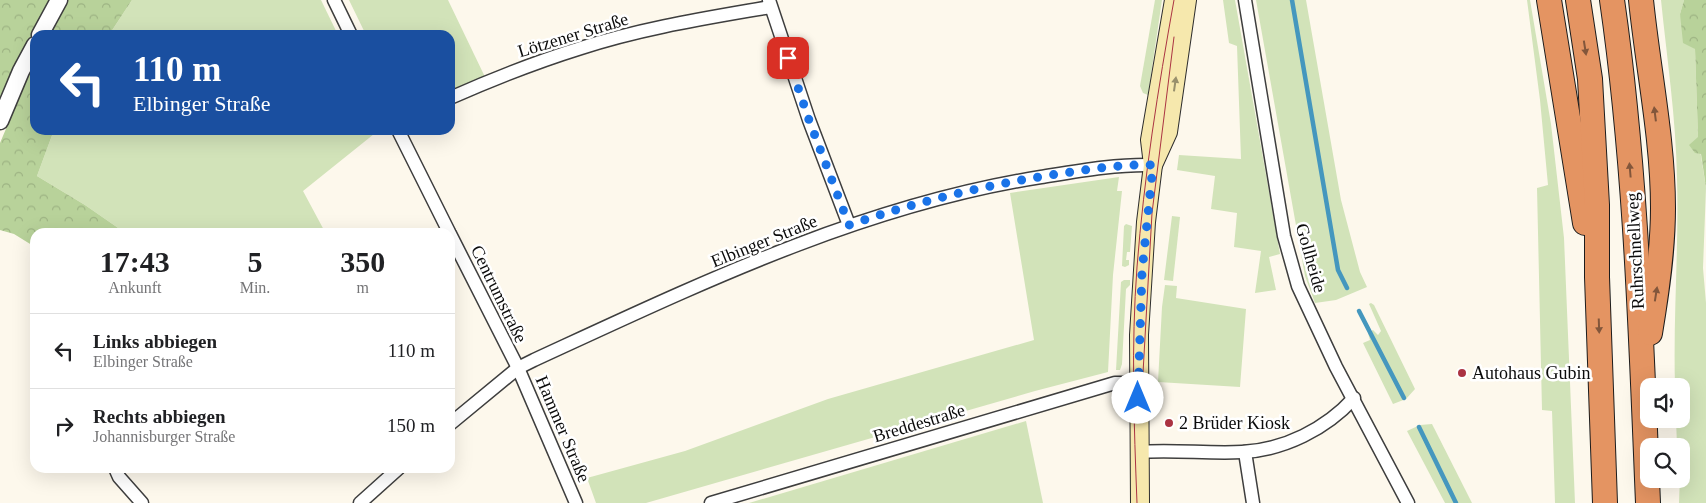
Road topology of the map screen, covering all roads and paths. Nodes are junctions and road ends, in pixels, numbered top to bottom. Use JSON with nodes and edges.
{"nodes":[{"id":1,"x":59,"y":0,"type":"edge"},
{"id":2,"x":334,"y":0,"type":"edge"},
{"id":3,"x":1174,"y":0,"type":"edge"},
{"id":4,"x":1187,"y":0,"type":"edge"},
{"id":5,"x":1245,"y":0,"type":"edge"},
{"id":6,"x":1549,"y":0,"type":"edge"},
{"id":7,"x":1578,"y":0,"type":"edge"},
{"id":8,"x":1612,"y":0,"type":"edge"},
{"id":9,"x":1641,"y":0,"type":"edge"},
{"id":10,"x":769,"y":3,"type":"edge"},
{"id":11,"x":43,"y":30,"type":"edge"},
{"id":12,"x":349,"y":30,"type":"edge"},
{"id":13,"x":30,"y":54,"type":"edge"},
{"id":14,"x":455,"y":96,"type":"edge"},
{"id":15,"x":0,"y":121,"type":"edge"},
{"id":16,"x":401,"y":135,"type":"edge"},
{"id":17,"x":1153,"y":165,"type":"junction"},
{"id":18,"x":849,"y":225,"type":"junction"},
{"id":19,"x":447,"y":228,"type":"edge"},
{"id":20,"x":455,"y":243,"type":"edge"},
{"id":21,"x":1597,"y":277,"type":"junction"},
{"id":22,"x":518,"y":368,"type":"junction"},
{"id":23,"x":1643,"y":376,"type":"junction"},
{"id":24,"x":1138,"y":383,"type":"junction"},
{"id":25,"x":1354,"y":398,"type":"junction"},
{"id":26,"x":455,"y":420,"type":"edge"},
{"id":27,"x":1138,"y":452,"type":"junction"},
{"id":28,"x":1244,"y":452,"type":"junction"},
{"id":29,"x":117,"y":473,"type":"edge"},
{"id":30,"x":393,"y":473,"type":"edge"},
{"id":31,"x":142,"y":503,"type":"edge"},
{"id":32,"x":360,"y":503,"type":"edge"},
{"id":33,"x":576,"y":503,"type":"edge"},
{"id":34,"x":711,"y":503,"type":"edge"},
{"id":35,"x":1140,"y":503,"type":"edge"},
{"id":36,"x":1253,"y":503,"type":"edge"},
{"id":37,"x":1408,"y":503,"type":"edge"},
{"id":38,"x":1605,"y":503,"type":"edge"},
{"id":39,"x":1648,"y":503,"type":"edge"}],
"edges":[{"from":1,"to":11,"type":"street"},
{"from":2,"to":12,"type":"street"},
{"from":3,"to":17,"type":"main road"},
{"from":17,"to":4,"type":"main road","one_way":true},
{"from":5,"to":25,"type":"street","name":"Gollheide"},
{"from":6,"to":21,"type":"highway"},
{"from":7,"to":21,"type":"highway","name":"Ruhrschnellweg","one_way":true},
{"from":23,"to":8,"type":"highway","name":"Ruhrschnellweg","one_way":true},
{"from":23,"to":9,"type":"highway","one_way":true},
{"from":10,"to":14,"type":"street","name":"Lötzener Straße"},
{"from":10,"to":18,"type":"street"},
{"from":13,"to":15,"type":"street"},
{"from":16,"to":19,"type":"street","name":"Centrumstraße"},
{"from":17,"to":18,"type":"street","name":"Elbinger Straße"},
{"from":17,"to":24,"type":"main road"},
{"from":18,"to":22,"type":"street","name":"Elbinger Straße"},
{"from":20,"to":22,"type":"street","name":"Centrumstraße"},
{"from":21,"to":38,"type":"highway","name":"Ruhrschnellweg","one_way":true},
{"from":22,"to":26,"type":"street","name":"Elbinger Straße"},
{"from":22,"to":33,"type":"street","name":"Hammer Straße"},
{"from":23,"to":39,"type":"highway","name":"Ruhrschnellweg"},
{"from":24,"to":27,"type":"main road"},
{"from":24,"to":34,"type":"street","name":"Breddestraße"},
{"from":25,"to":28,"type":"street"},
{"from":25,"to":37,"type":"street","name":"Gollheide"},
{"from":27,"to":28,"type":"street"},
{"from":27,"to":35,"type":"main road"},
{"from":28,"to":36,"type":"street"},
{"from":29,"to":31,"type":"street"},
{"from":30,"to":32,"type":"street"}]}
